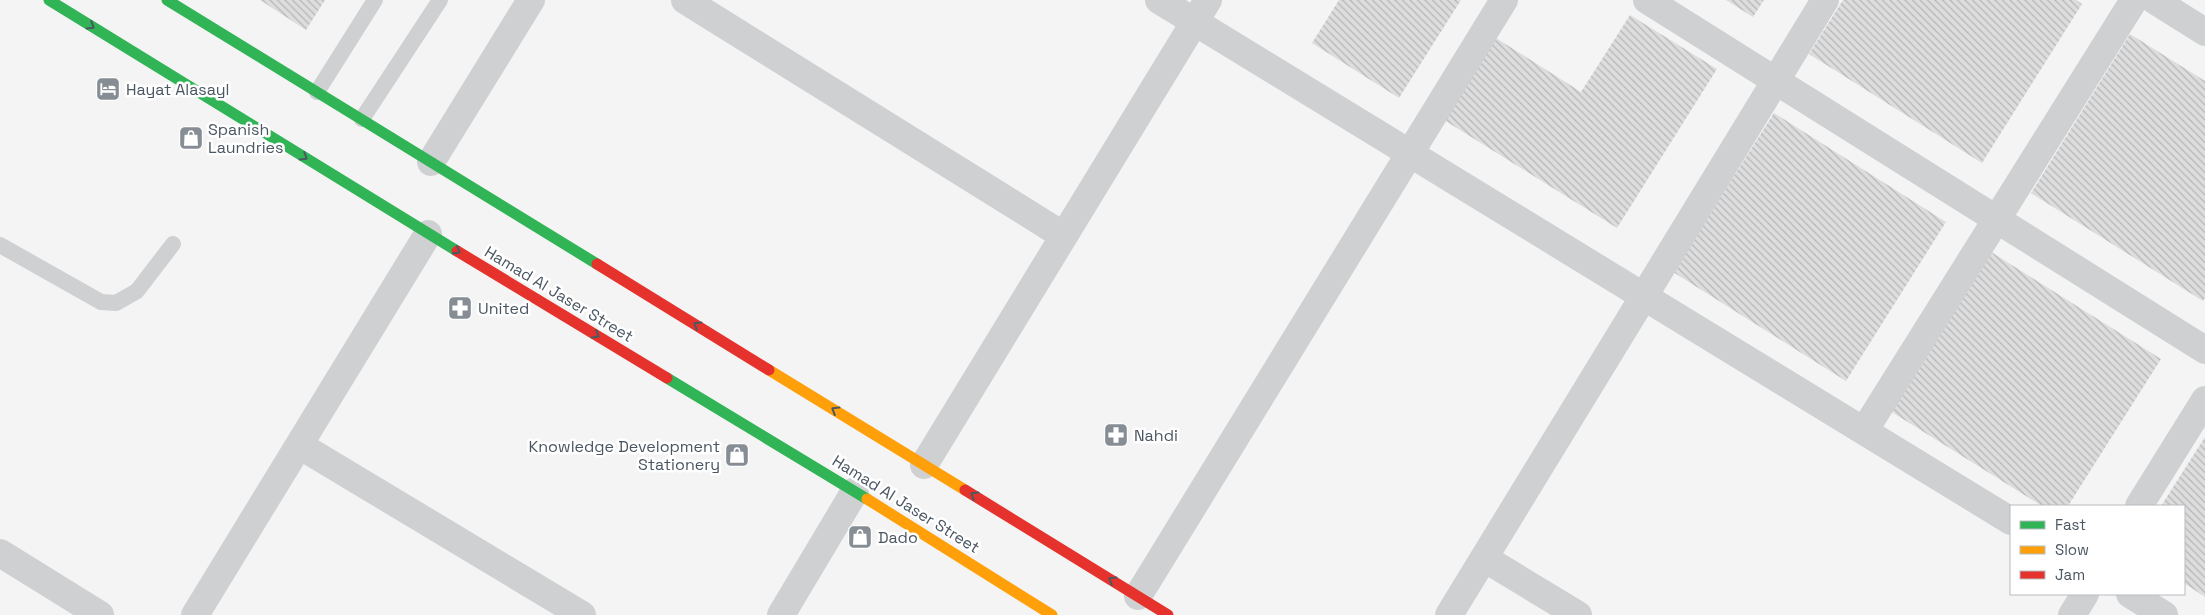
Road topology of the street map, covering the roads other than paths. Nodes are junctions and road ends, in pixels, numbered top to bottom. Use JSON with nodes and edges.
{"nodes":[{"id":1,"x":50,"y":0,"type":"edge"},
{"id":2,"x":167,"y":0,"type":"edge"},
{"id":3,"x":375,"y":0,"type":"edge"},
{"id":4,"x":440,"y":0,"type":"edge"},
{"id":5,"x":531,"y":0,"type":"edge"},
{"id":6,"x":685,"y":0,"type":"edge"},
{"id":7,"x":1159,"y":0,"type":"edge"},
{"id":8,"x":1504,"y":0,"type":"edge"},
{"id":9,"x":1647,"y":0,"type":"edge"},
{"id":10,"x":1825,"y":0,"type":"edge"},
{"id":11,"x":2134,"y":0,"type":"edge"},
{"id":12,"x":2154,"y":0,"type":"edge"},
{"id":13,"x":1201,"y":11,"type":"edge"},
{"id":14,"x":2205,"y":32,"type":"edge"},
{"id":15,"x":1776,"y":80,"type":"junction"},
{"id":16,"x":317,"y":92,"type":"junction"},
{"id":17,"x":362,"y":119,"type":"junction"},
{"id":18,"x":1410,"y":154,"type":"junction"},
{"id":19,"x":431,"y":162,"type":"junction"},
{"id":20,"x":1997,"y":219,"type":"junction"},
{"id":21,"x":428,"y":234,"type":"junction"},
{"id":22,"x":1064,"y":236,"type":"junction"},
{"id":23,"x":173,"y":244,"type":"dead end"},
{"id":24,"x":0,"y":245,"type":"edge"},
{"id":25,"x":1644,"y":297,"type":"junction"},
{"id":26,"x":2205,"y":350,"type":"edge"},
{"id":27,"x":2205,"y":400,"type":"edge"},
{"id":28,"x":1864,"y":431,"type":"junction"},
{"id":29,"x":299,"y":445,"type":"junction"},
{"id":30,"x":924,"y":465,"type":"junction"},
{"id":31,"x":855,"y":491,"type":"junction"},
{"id":32,"x":2140,"y":505,"type":"edge"},
{"id":33,"x":2010,"y":521,"type":"edge"},
{"id":34,"x":0,"y":553,"type":"edge"},
{"id":35,"x":1484,"y":558,"type":"junction"},
{"id":36,"x":2084,"y":595,"type":"edge"},
{"id":37,"x":2132,"y":595,"type":"edge"},
{"id":38,"x":1138,"y":596,"type":"junction"},
{"id":39,"x":100,"y":615,"type":"edge"},
{"id":40,"x":195,"y":615,"type":"edge"},
{"id":41,"x":582,"y":615,"type":"edge"},
{"id":42,"x":781,"y":615,"type":"edge"},
{"id":43,"x":1052,"y":615,"type":"edge"},
{"id":44,"x":1168,"y":615,"type":"edge"},
{"id":45,"x":1449,"y":615,"type":"edge"},
{"id":46,"x":1578,"y":615,"type":"edge"},
{"id":47,"x":2072,"y":615,"type":"edge"},
{"id":48,"x":2164,"y":615,"type":"edge"}],
"edges":[{"from":1,"to":21,"type":"street","name":"Hamad Al Jaser Street","one_way":true},
{"from":2,"to":16,"type":"street"},
{"from":3,"to":16,"type":"lane"},
{"from":4,"to":17,"type":"lane"},
{"from":5,"to":19,"type":"street"},
{"from":6,"to":22,"type":"street"},
{"from":7,"to":13,"type":"street"},
{"from":8,"to":18,"type":"street"},
{"from":9,"to":15,"type":"street"},
{"from":10,"to":15,"type":"street"},
{"from":11,"to":20,"type":"street"},
{"from":12,"to":14,"type":"street"},
{"from":13,"to":18,"type":"street"},
{"from":13,"to":22,"type":"street"},
{"from":15,"to":20,"type":"street"},
{"from":15,"to":25,"type":"street"},
{"from":16,"to":17,"type":"street"},
{"from":17,"to":19,"type":"street"},
{"from":18,"to":25,"type":"street"},
{"from":18,"to":38,"type":"street"},
{"from":30,"to":19,"type":"street","one_way":true},
{"from":20,"to":26,"type":"street"},
{"from":20,"to":28,"type":"street"},
{"from":21,"to":29,"type":"street"},
{"from":21,"to":31,"type":"street","name":"Hamad Al Jaser Street","one_way":true},
{"from":22,"to":30,"type":"street"},
{"from":23,"to":24,"type":"lane"},
{"from":25,"to":28,"type":"street"},
{"from":25,"to":35,"type":"street"},
{"from":27,"to":32,"type":"street"},
{"from":28,"to":33,"type":"street"},
{"from":29,"to":40,"type":"street"},
{"from":29,"to":41,"type":"street"},
{"from":38,"to":30,"type":"street","one_way":true},
{"from":31,"to":42,"type":"street"},
{"from":31,"to":43,"type":"street","name":"Hamad Al Jaser Street"},
{"from":34,"to":39,"type":"street"},
{"from":35,"to":45,"type":"street"},
{"from":35,"to":46,"type":"street"},
{"from":36,"to":47,"type":"street"},
{"from":37,"to":48,"type":"street"},
{"from":38,"to":44,"type":"street"}]}
